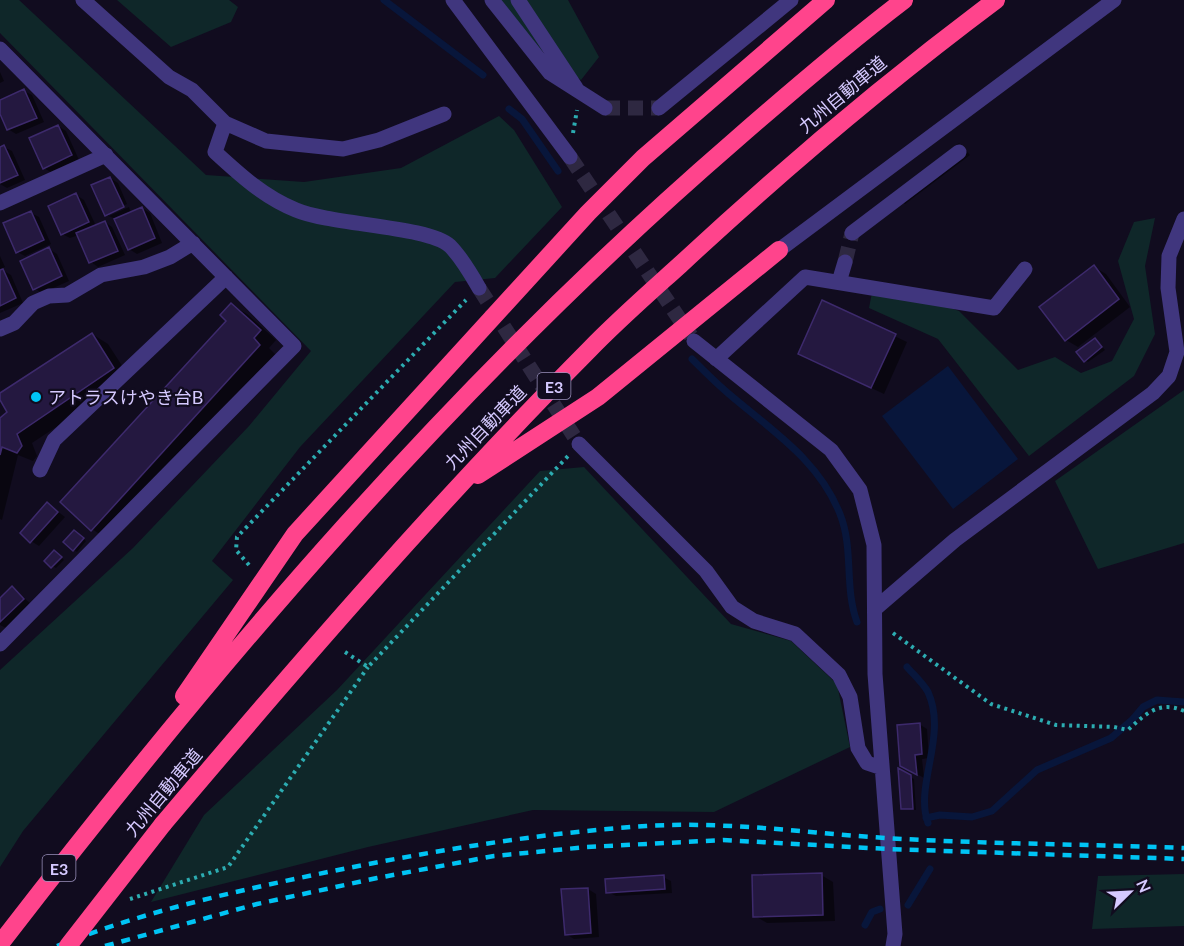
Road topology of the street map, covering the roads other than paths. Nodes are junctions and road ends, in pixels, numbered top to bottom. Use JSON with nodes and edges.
{"nodes":[{"id":1,"x":83,"y":0,"type":"edge"},
{"id":2,"x":453,"y":0,"type":"edge"},
{"id":3,"x":492,"y":0,"type":"edge"},
{"id":4,"x":518,"y":0,"type":"edge"},
{"id":5,"x":791,"y":0,"type":"edge"},
{"id":6,"x":826,"y":0,"type":"edge"},
{"id":7,"x":904,"y":0,"type":"edge"},
{"id":8,"x":996,"y":0,"type":"edge"},
{"id":9,"x":1114,"y":0,"type":"edge"},
{"id":10,"x":0,"y":49,"type":"edge"},
{"id":11,"x":579,"y":93,"type":"junction"},
{"id":12,"x":605,"y":108,"type":"tunnel mouth"},
{"id":13,"x":659,"y":108,"type":"tunnel mouth"},
{"id":14,"x":444,"y":114,"type":"dead end"},
{"id":15,"x":225,"y":123,"type":"junction"},
{"id":16,"x":959,"y":152,"type":"dead end"},
{"id":17,"x":106,"y":155,"type":"junction"},
{"id":18,"x":570,"y":157,"type":"tunnel mouth"},
{"id":19,"x":0,"y":203,"type":"edge"},
{"id":20,"x":1184,"y":219,"type":"edge"},
{"id":21,"x":852,"y":233,"type":"tunnel mouth"},
{"id":22,"x":193,"y":243,"type":"junction"},
{"id":23,"x":779,"y":250,"type":"joint"},
{"id":24,"x":845,"y":262,"type":"tunnel mouth"},
{"id":25,"x":1025,"y":270,"type":"dead end"},
{"id":26,"x":226,"y":277,"type":"junction"},
{"id":27,"x":839,"y":282,"type":"junction"},
{"id":28,"x":479,"y":288,"type":"tunnel mouth"},
{"id":29,"x":0,"y":329,"type":"edge"},
{"id":30,"x":694,"y":341,"type":"tunnel mouth"},
{"id":31,"x":716,"y":359,"type":"junction"},
{"id":32,"x":579,"y":444,"type":"tunnel mouth"},
{"id":33,"x":40,"y":470,"type":"dead end"},
{"id":34,"x":450,"y":494,"type":"junction"},
{"id":35,"x":876,"y":608,"type":"junction"},
{"id":36,"x":0,"y":644,"type":"edge"},
{"id":37,"x":882,"y":768,"type":"junction"},
{"id":38,"x":118,"y":791,"type":"junction"},
{"id":39,"x":0,"y":944,"type":"edge"},
{"id":40,"x":68,"y":946,"type":"edge"},
{"id":41,"x":893,"y":946,"type":"edge"}],
"edges":[{"from":1,"to":15,"type":"street"},
{"from":2,"to":18,"type":"street"},
{"from":3,"to":11,"type":"street"},
{"from":4,"to":11,"type":"street"},
{"from":5,"to":13,"type":"street"},
{"from":6,"to":38,"type":"highway"},
{"from":7,"to":38,"type":"highway","name":"九州自動車道","number":"E3"},
{"from":8,"to":34,"type":"highway","name":"九州自動車道","number":"E3"},
{"from":9,"to":23,"type":"street"},
{"from":10,"to":17,"type":"street"},
{"from":11,"to":12,"type":"street"},
{"from":14,"to":15,"type":"street"},
{"from":15,"to":28,"type":"street"},
{"from":16,"to":21,"type":"street"},
{"from":17,"to":19,"type":"street"},
{"from":17,"to":22,"type":"street"},
{"from":20,"to":35,"type":"street"},
{"from":22,"to":26,"type":"street"},
{"from":22,"to":29,"type":"street"},
{"from":23,"to":34,"type":"highway"},
{"from":24,"to":27,"type":"street"},
{"from":25,"to":27,"type":"street"},
{"from":26,"to":33,"type":"street"},
{"from":26,"to":36,"type":"street"},
{"from":27,"to":31,"type":"street"},
{"from":30,"to":31,"type":"street"},
{"from":31,"to":35,"type":"street"},
{"from":32,"to":37,"type":"street"},
{"from":34,"to":40,"type":"highway","name":"九州自動車道","number":"E3","bridge":true},
{"from":35,"to":37,"type":"street"},
{"from":37,"to":41,"type":"street"},
{"from":38,"to":39,"type":"highway","name":"九州自動車道","number":"E3"}]}
